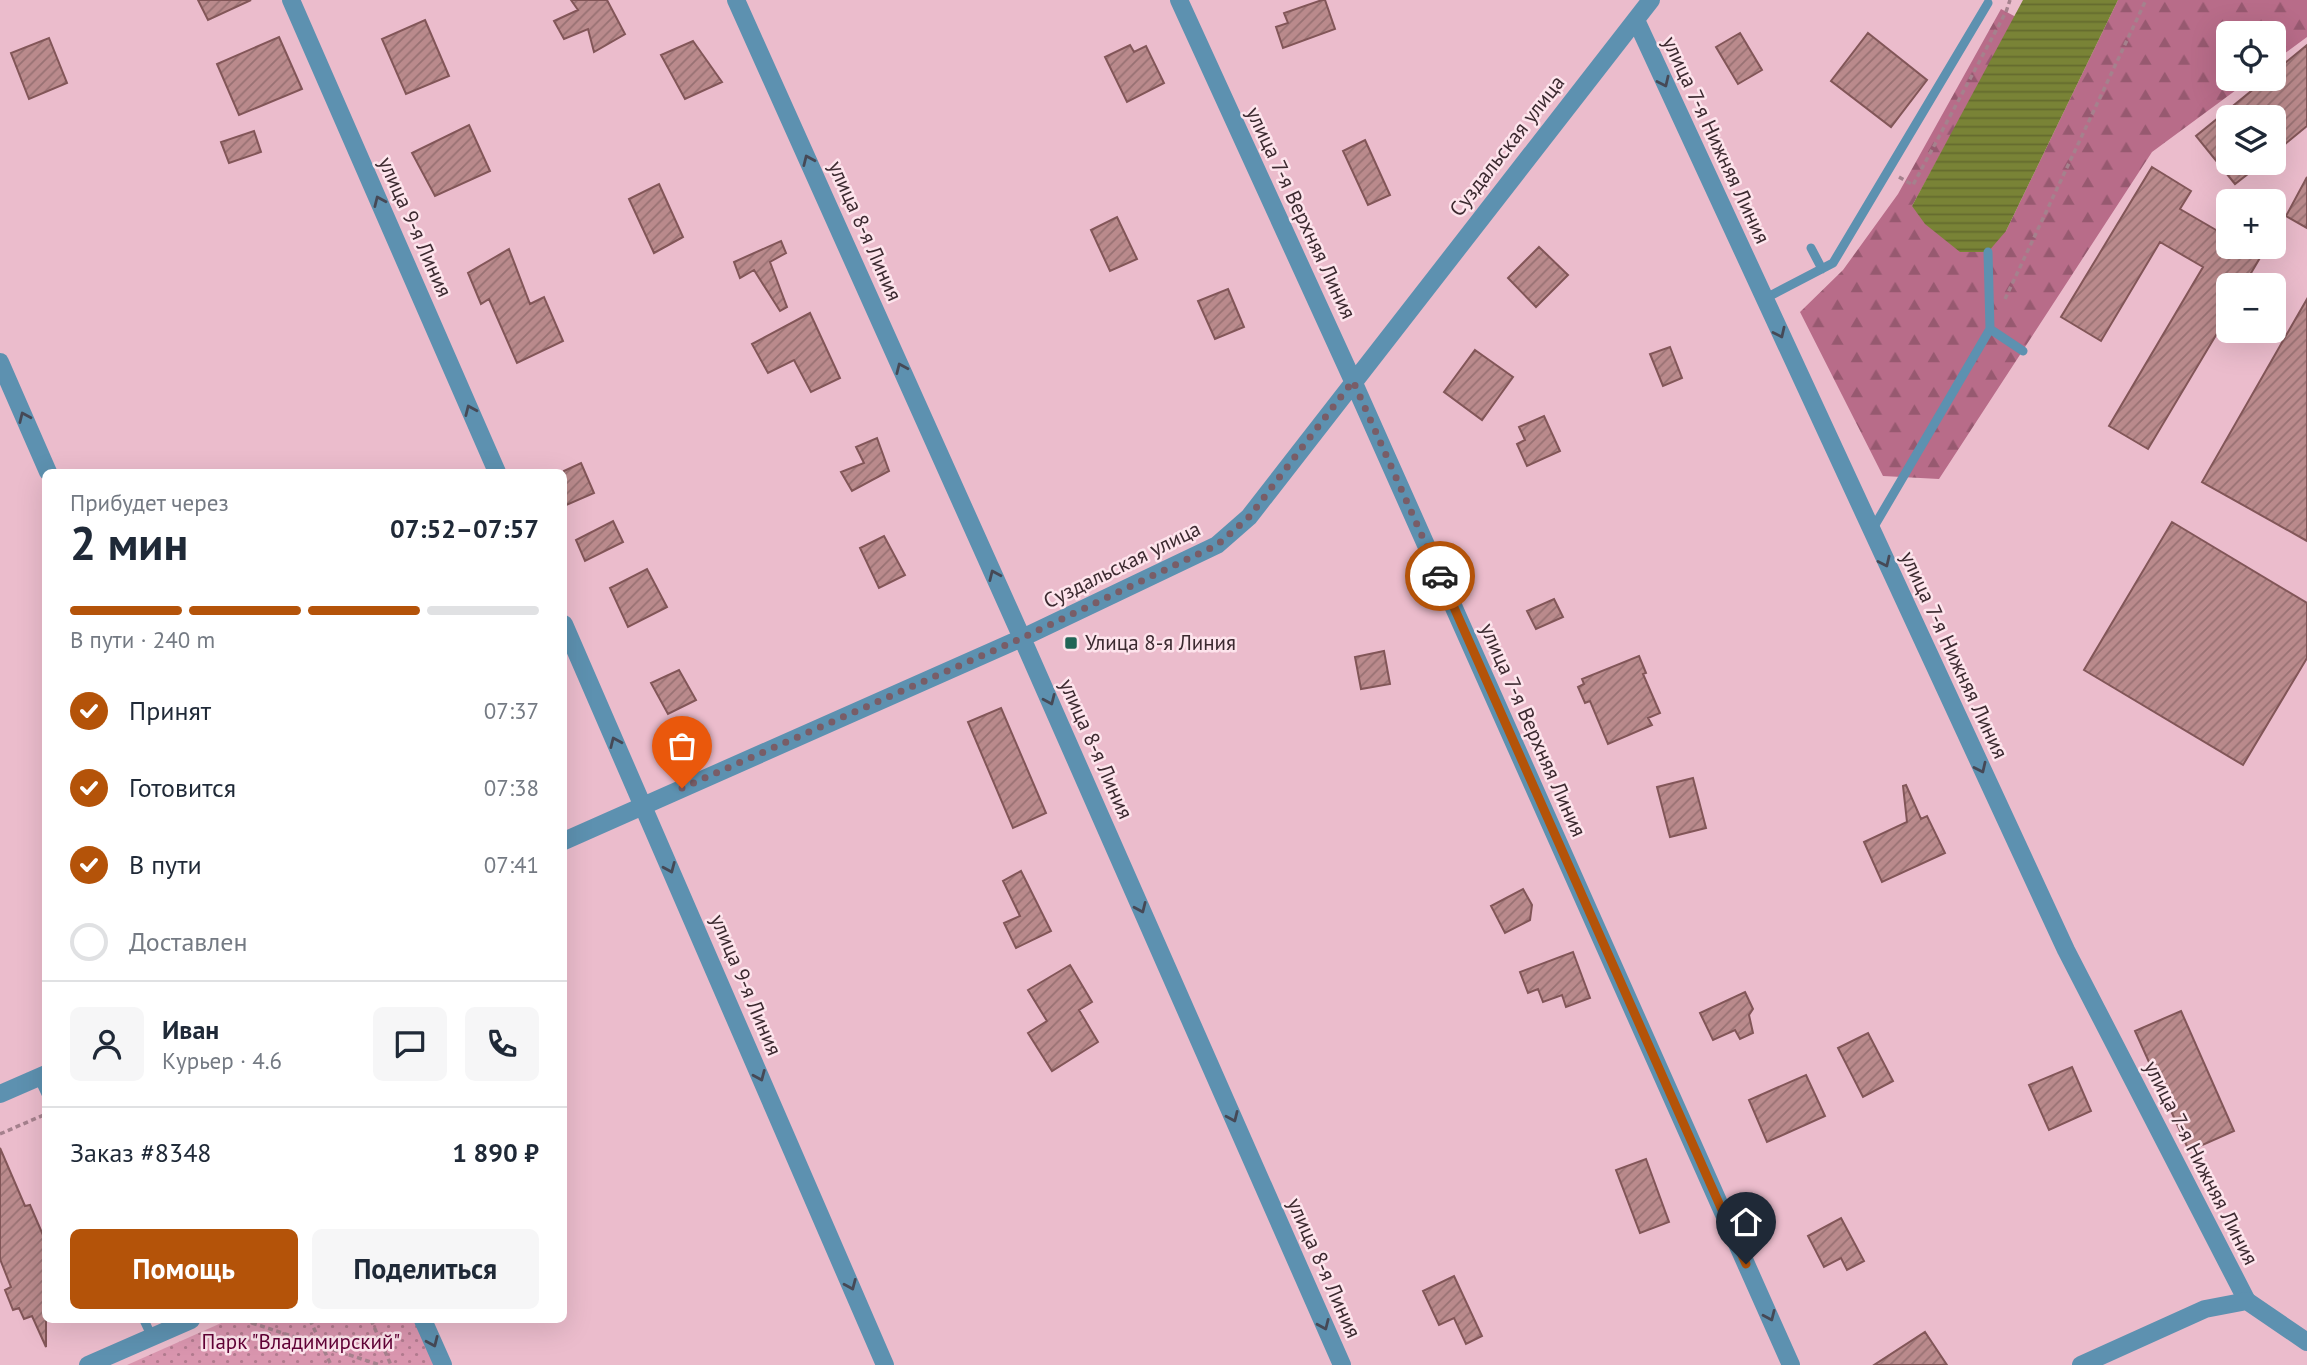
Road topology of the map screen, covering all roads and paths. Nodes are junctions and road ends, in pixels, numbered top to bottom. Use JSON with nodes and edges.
{"nodes":[{"id":1,"x":291,"y":0,"type":"edge"},
{"id":2,"x":736,"y":0,"type":"edge"},
{"id":3,"x":1179,"y":0,"type":"edge"},
{"id":4,"x":1651,"y":0,"type":"edge"},
{"id":5,"x":2010,"y":0,"type":"edge"},
{"id":6,"x":2146,"y":0,"type":"edge"},
{"id":7,"x":1987,"y":2,"type":"dead end"},
{"id":8,"x":1636,"y":20,"type":"junction"},
{"id":9,"x":1888,"y":171,"type":"junction"},
{"id":10,"x":1811,"y":248,"type":"dead end"},
{"id":11,"x":1988,"y":252,"type":"dead end"},
{"id":12,"x":1822,"y":269,"type":"junction"},
{"id":13,"x":1764,"y":299,"type":"junction"},
{"id":14,"x":1990,"y":330,"type":"junction"},
{"id":15,"x":2023,"y":351,"type":"dead end"},
{"id":16,"x":0,"y":362,"type":"edge"},
{"id":17,"x":1353,"y":381,"type":"junction"},
{"id":18,"x":47,"y":469,"type":"edge"},
{"id":19,"x":497,"y":469,"type":"edge"},
{"id":20,"x":1872,"y":532,"type":"junction"},
{"id":21,"x":567,"y":631,"type":"edge"},
{"id":22,"x":1022,"y":638,"type":"junction"},
{"id":23,"x":643,"y":805,"type":"junction"},
{"id":24,"x":567,"y":840,"type":"edge"},
{"id":25,"x":42,"y":1076,"type":"edge"},
{"id":26,"x":0,"y":1094,"type":"edge"},
{"id":27,"x":42,"y":1116,"type":"edge"},
{"id":28,"x":0,"y":1134,"type":"edge"},
{"id":29,"x":2246,"y":1301,"type":"junction"},
{"id":30,"x":146,"y":1323,"type":"edge"},
{"id":31,"x":184,"y":1323,"type":"edge"},
{"id":32,"x":252,"y":1323,"type":"edge"},
{"id":33,"x":311,"y":1323,"type":"edge"},
{"id":34,"x":372,"y":1323,"type":"edge"},
{"id":35,"x":424,"y":1323,"type":"edge"},
{"id":36,"x":152,"y":1337,"type":"junction"},
{"id":37,"x":2307,"y":1342,"type":"edge"},
{"id":38,"x":322,"y":1345,"type":"junction"},
{"id":39,"x":88,"y":1365,"type":"edge"},
{"id":40,"x":331,"y":1365,"type":"edge"},
{"id":41,"x":380,"y":1365,"type":"edge"},
{"id":42,"x":391,"y":1365,"type":"edge"},
{"id":43,"x":443,"y":1365,"type":"edge"},
{"id":44,"x":886,"y":1365,"type":"edge"},
{"id":45,"x":1342,"y":1365,"type":"edge"},
{"id":46,"x":1791,"y":1365,"type":"edge"},
{"id":47,"x":2081,"y":1365,"type":"edge"}],
"edges":[{"from":19,"to":1,"type":"street","name":"улица 9-я Линия","one_way":true},
{"from":22,"to":2,"type":"street","name":"улица 8-я Линия","one_way":true},
{"from":3,"to":17,"type":"street","name":"улица 7-я Верхняя Линия"},
{"from":4,"to":8,"type":"street","name":"Суздальская улица"},
{"from":5,"to":9,"type":"path"},
{"from":6,"to":14,"type":"path"},
{"from":7,"to":9,"type":"lane"},
{"from":8,"to":13,"type":"street","name":"улица 7-я Нижняя Линия","one_way":true},
{"from":8,"to":17,"type":"street","name":"Суздальская улица"},
{"from":9,"to":12,"type":"lane"},
{"from":10,"to":12,"type":"lane"},
{"from":11,"to":14,"type":"lane"},
{"from":12,"to":13,"type":"lane"},
{"from":13,"to":20,"type":"street","name":"улица 7-я Нижняя Линия","one_way":true},
{"from":14,"to":15,"type":"lane"},
{"from":14,"to":20,"type":"lane"},
{"from":18,"to":16,"type":"street","one_way":true},
{"from":17,"to":22,"type":"street","name":"Суздальская улица"},
{"from":17,"to":46,"type":"street","name":"улица 7-я Верхняя Линия","one_way":true},
{"from":20,"to":29,"type":"street","name":"улица 7-я Нижняя Линия","one_way":true},
{"from":23,"to":21,"type":"street","name":"улица 9-я Линия","one_way":true},
{"from":22,"to":23,"type":"street","name":"Суздальская улица"},
{"from":22,"to":45,"type":"street","name":"улица 8-я Линия","one_way":true},
{"from":23,"to":24,"type":"street","name":"Суздальская улица"},
{"from":23,"to":44,"type":"street","name":"улица 9-я Линия","one_way":true},
{"from":25,"to":26,"type":"street"},
{"from":27,"to":28,"type":"path"},
{"from":29,"to":37,"type":"street"},
{"from":29,"to":47,"type":"street"},
{"from":30,"to":36,"type":"lane"},
{"from":31,"to":36,"type":"street"},
{"from":32,"to":38,"type":"path"},
{"from":33,"to":38,"type":"path"},
{"from":34,"to":42,"type":"path"},
{"from":35,"to":43,"type":"street","one_way":true},
{"from":36,"to":39,"type":"street"},
{"from":38,"to":40,"type":"path"},
{"from":38,"to":41,"type":"path"}]}
